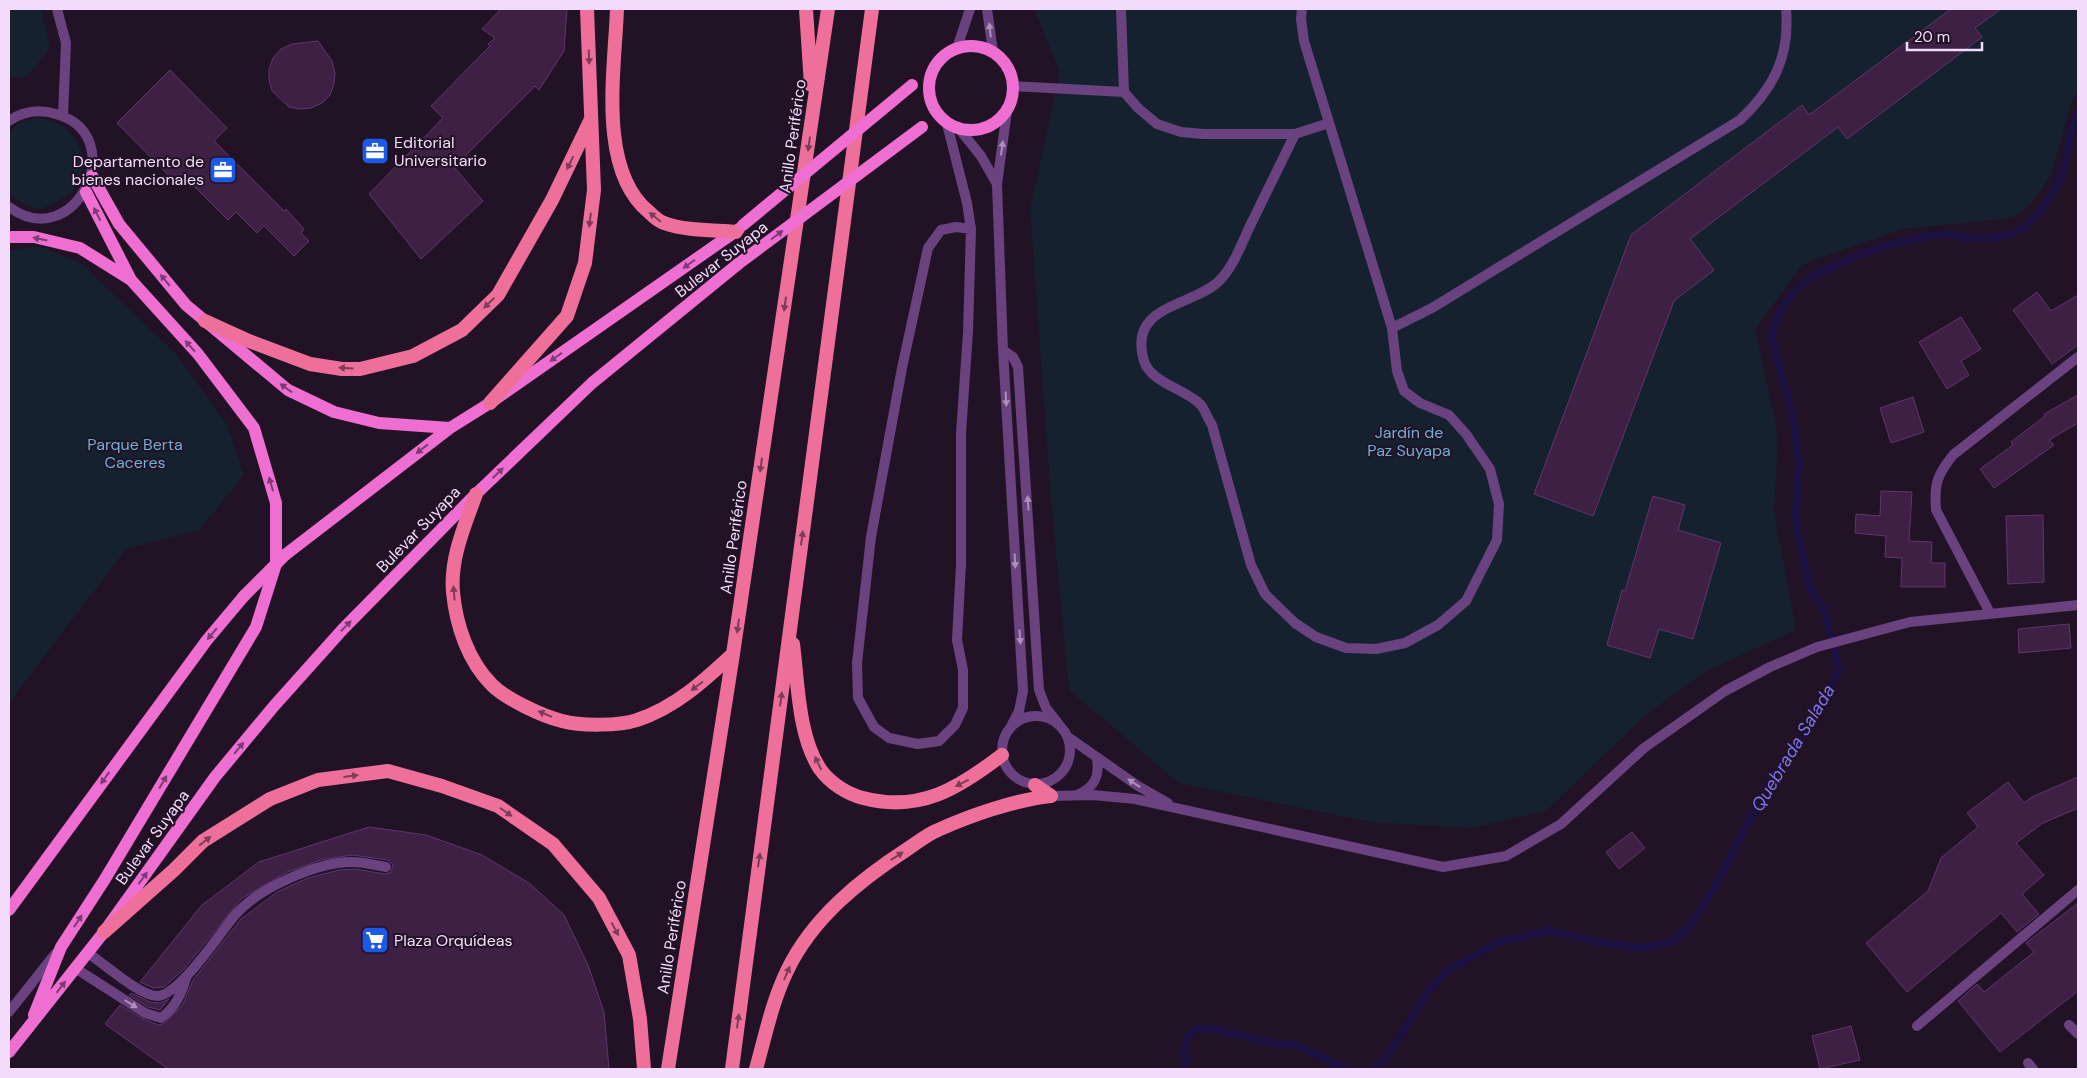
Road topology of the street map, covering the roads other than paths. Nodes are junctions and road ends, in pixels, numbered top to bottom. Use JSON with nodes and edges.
{"nodes":[{"id":1,"x":57,"y":9,"type":"edge"},
{"id":2,"x":587,"y":9,"type":"edge"},
{"id":3,"x":617,"y":9,"type":"edge"},
{"id":4,"x":806,"y":9,"type":"edge"},
{"id":5,"x":828,"y":9,"type":"edge"},
{"id":6,"x":872,"y":9,"type":"edge"},
{"id":7,"x":882,"y":9,"type":"edge"},
{"id":8,"x":970,"y":9,"type":"edge"},
{"id":9,"x":988,"y":9,"type":"edge"},
{"id":10,"x":1121,"y":9,"type":"edge"},
{"id":11,"x":1302,"y":9,"type":"edge"},
{"id":12,"x":1786,"y":9,"type":"edge"},
{"id":13,"x":957,"y":48,"type":"junction"},
{"id":14,"x":993,"y":52,"type":"junction"},
{"id":15,"x":933,"y":68,"type":"junction"},
{"id":16,"x":863,"y":77,"type":"junction"},
{"id":17,"x":1013,"y":86,"type":"junction"},
{"id":18,"x":1124,"y":92,"type":"junction"},
{"id":19,"x":1007,"y":111,"type":"junction"},
{"id":20,"x":937,"y":115,"type":"junction"},
{"id":21,"x":62,"y":116,"type":"junction"},
{"id":22,"x":813,"y":116,"type":"junction"},
{"id":23,"x":591,"y":119,"type":"junction"},
{"id":24,"x":9,"y":121,"type":"edge"},
{"id":25,"x":1329,"y":123,"type":"junction"},
{"id":26,"x":947,"y":124,"type":"junction"},
{"id":27,"x":960,"y":130,"type":"junction"},
{"id":28,"x":1294,"y":134,"type":"junction"},
{"id":29,"x":92,"y":176,"type":"junction"},
{"id":30,"x":997,"y":184,"type":"junction"},
{"id":31,"x":86,"y":192,"type":"junction"},
{"id":32,"x":9,"y":207,"type":"edge"},
{"id":33,"x":739,"y":228,"type":"junction"},
{"id":34,"x":971,"y":229,"type":"junction"},
{"id":35,"x":9,"y":237,"type":"edge"},
{"id":36,"x":131,"y":280,"type":"junction"},
{"id":37,"x":206,"y":321,"type":"junction"},
{"id":38,"x":1392,"y":328,"type":"junction"},
{"id":39,"x":1003,"y":350,"type":"junction"},
{"id":40,"x":2078,"y":358,"type":"edge"},
{"id":41,"x":490,"y":402,"type":"junction"},
{"id":42,"x":450,"y":428,"type":"junction"},
{"id":43,"x":476,"y":494,"type":"junction"},
{"id":44,"x":2078,"y":606,"type":"edge"},
{"id":45,"x":1990,"y":613,"type":"junction"},
{"id":46,"x":790,"y":626,"type":"junction"},
{"id":47,"x":733,"y":654,"type":"junction"},
{"id":48,"x":1058,"y":723,"type":"junction"},
{"id":49,"x":1010,"y":728,"type":"junction"},
{"id":50,"x":1068,"y":736,"type":"junction"},
{"id":51,"x":1002,"y":755,"type":"junction"},
{"id":52,"x":1097,"y":759,"type":"junction"},
{"id":53,"x":1035,"y":785,"type":"junction"},
{"id":54,"x":1051,"y":796,"type":"junction"},
{"id":55,"x":1076,"y":796,"type":"junction"},
{"id":56,"x":1176,"y":807,"type":"junction"},
{"id":57,"x":386,"y":867,"type":"dead end"},
{"id":58,"x":2078,"y":890,"type":"edge"},
{"id":59,"x":9,"y":910,"type":"edge"},
{"id":60,"x":104,"y":932,"type":"junction"},
{"id":61,"x":61,"y":947,"type":"junction"},
{"id":62,"x":88,"y":953,"type":"junction"},
{"id":63,"x":75,"y":968,"type":"junction"},
{"id":64,"x":186,"y":977,"type":"junction"},
{"id":65,"x":9,"y":1012,"type":"edge"},
{"id":66,"x":2069,"y":1025,"type":"dead end"},
{"id":67,"x":1916,"y":1026,"type":"dead end"},
{"id":68,"x":28,"y":1028,"type":"junction"},
{"id":69,"x":2078,"y":1034,"type":"edge"},
{"id":70,"x":9,"y":1052,"type":"edge"},
{"id":71,"x":644,"y":1069,"type":"edge"},
{"id":72,"x":668,"y":1069,"type":"edge"},
{"id":73,"x":732,"y":1069,"type":"edge"},
{"id":74,"x":756,"y":1069,"type":"edge"}],
"edges":[{"from":1,"to":21,"type":"street"},
{"from":2,"to":23,"type":"highway","one_way":true},
{"from":33,"to":3,"type":"highway","one_way":true},
{"from":4,"to":22,"type":"highway"},
{"from":5,"to":22,"type":"highway","name":"Anillo Periférico"},
{"from":6,"to":16,"type":"highway"},
{"from":7,"to":16,"type":"highway"},
{"from":8,"to":13,"type":"street"},
{"from":14,"to":9,"type":"street","one_way":true},
{"from":10,"to":18,"type":"street"},
{"from":11,"to":25,"type":"street"},
{"from":12,"to":38,"type":"street"},
{"from":13,"to":14,"type":"main road"},
{"from":13,"to":15,"type":"main road"},
{"from":14,"to":17,"type":"main road"},
{"from":15,"to":20,"type":"main road"},
{"from":15,"to":33,"type":"main road","name":"Bulevar Suyapa","bridge":true},
{"from":46,"to":16,"type":"highway","one_way":true},
{"from":17,"to":18,"type":"street"},
{"from":17,"to":19,"type":"main road"},
{"from":18,"to":28,"type":"street"},
{"from":19,"to":27,"type":"main road"},
{"from":30,"to":19,"type":"street","one_way":true},
{"from":20,"to":26,"type":"main road"},
{"from":43,"to":20,"type":"main road","name":"Bulevar Suyapa","one_way":true,"bridge":true},
{"from":21,"to":24,"type":"street"},
{"from":21,"to":29,"type":"street"},
{"from":22,"to":47,"type":"highway","name":"Anillo Periférico","one_way":true},
{"from":23,"to":37,"type":"highway","one_way":true},
{"from":23,"to":41,"type":"highway","one_way":true},
{"from":25,"to":28,"type":"street"},
{"from":25,"to":38,"type":"street"},
{"from":26,"to":27,"type":"main road"},
{"from":26,"to":34,"type":"street"},
{"from":27,"to":30,"type":"street"},
{"from":28,"to":38,"type":"street"},
{"from":29,"to":31,"type":"street"},
{"from":37,"to":29,"type":"main road","one_way":true},
{"from":30,"to":39,"type":"street"},
{"from":31,"to":32,"type":"street"},
{"from":36,"to":31,"type":"main road","one_way":true},
{"from":33,"to":41,"type":"main road","name":"Bulevar Suyapa","one_way":true},
{"from":34,"to":34,"type":"street"},
{"from":36,"to":35,"type":"main road","one_way":true},
{"from":61,"to":36,"type":"main road","one_way":true},
{"from":42,"to":37,"type":"main road","one_way":true},
{"from":48,"to":39,"type":"street","one_way":true},
{"from":39,"to":49,"type":"street","one_way":true},
{"from":40,"to":45,"type":"street"},
{"from":41,"to":42,"type":"main road","name":"Bulevar Suyapa"},
{"from":42,"to":59,"type":"main road","name":"Bulevar Suyapa","one_way":true,"bridge":true},
{"from":47,"to":43,"type":"highway","one_way":true},
{"from":60,"to":43,"type":"main road","name":"Bulevar Suyapa","one_way":true},
{"from":44,"to":45,"type":"street"},
{"from":45,"to":56,"type":"street"},
{"from":51,"to":46,"type":"highway","one_way":true},
{"from":73,"to":46,"type":"highway","one_way":true},
{"from":47,"to":72,"type":"highway","name":"Anillo Periférico"},
{"from":48,"to":49,"type":"street"},
{"from":48,"to":50,"type":"street"},
{"from":49,"to":51,"type":"street"},
{"from":50,"to":52,"type":"street"},
{"from":50,"to":53,"type":"street"},
{"from":51,"to":53,"type":"street"},
{"from":52,"to":55,"type":"street"},
{"from":56,"to":52,"type":"street","one_way":true},
{"from":53,"to":54,"type":"highway"},
{"from":54,"to":55,"type":"street"},
{"from":74,"to":54,"type":"highway","one_way":true},
{"from":55,"to":56,"type":"street"},
{"from":57,"to":64,"type":"street"},
{"from":58,"to":67,"type":"street"},
{"from":60,"to":62,"type":"main road","name":"Bulevar Suyapa"},
{"from":60,"to":71,"type":"highway","one_way":true},
{"from":61,"to":65,"type":"street"},
{"from":61,"to":68,"type":"main road"},
{"from":62,"to":63,"type":"main road","name":"Bulevar Suyapa"},
{"from":62,"to":64,"type":"street"},
{"from":63,"to":64,"type":"street","one_way":true},
{"from":68,"to":63,"type":"main road","name":"Bulevar Suyapa","one_way":true},
{"from":66,"to":69,"type":"street"},
{"from":68,"to":70,"type":"main road","name":"Bulevar Suyapa"}]}
